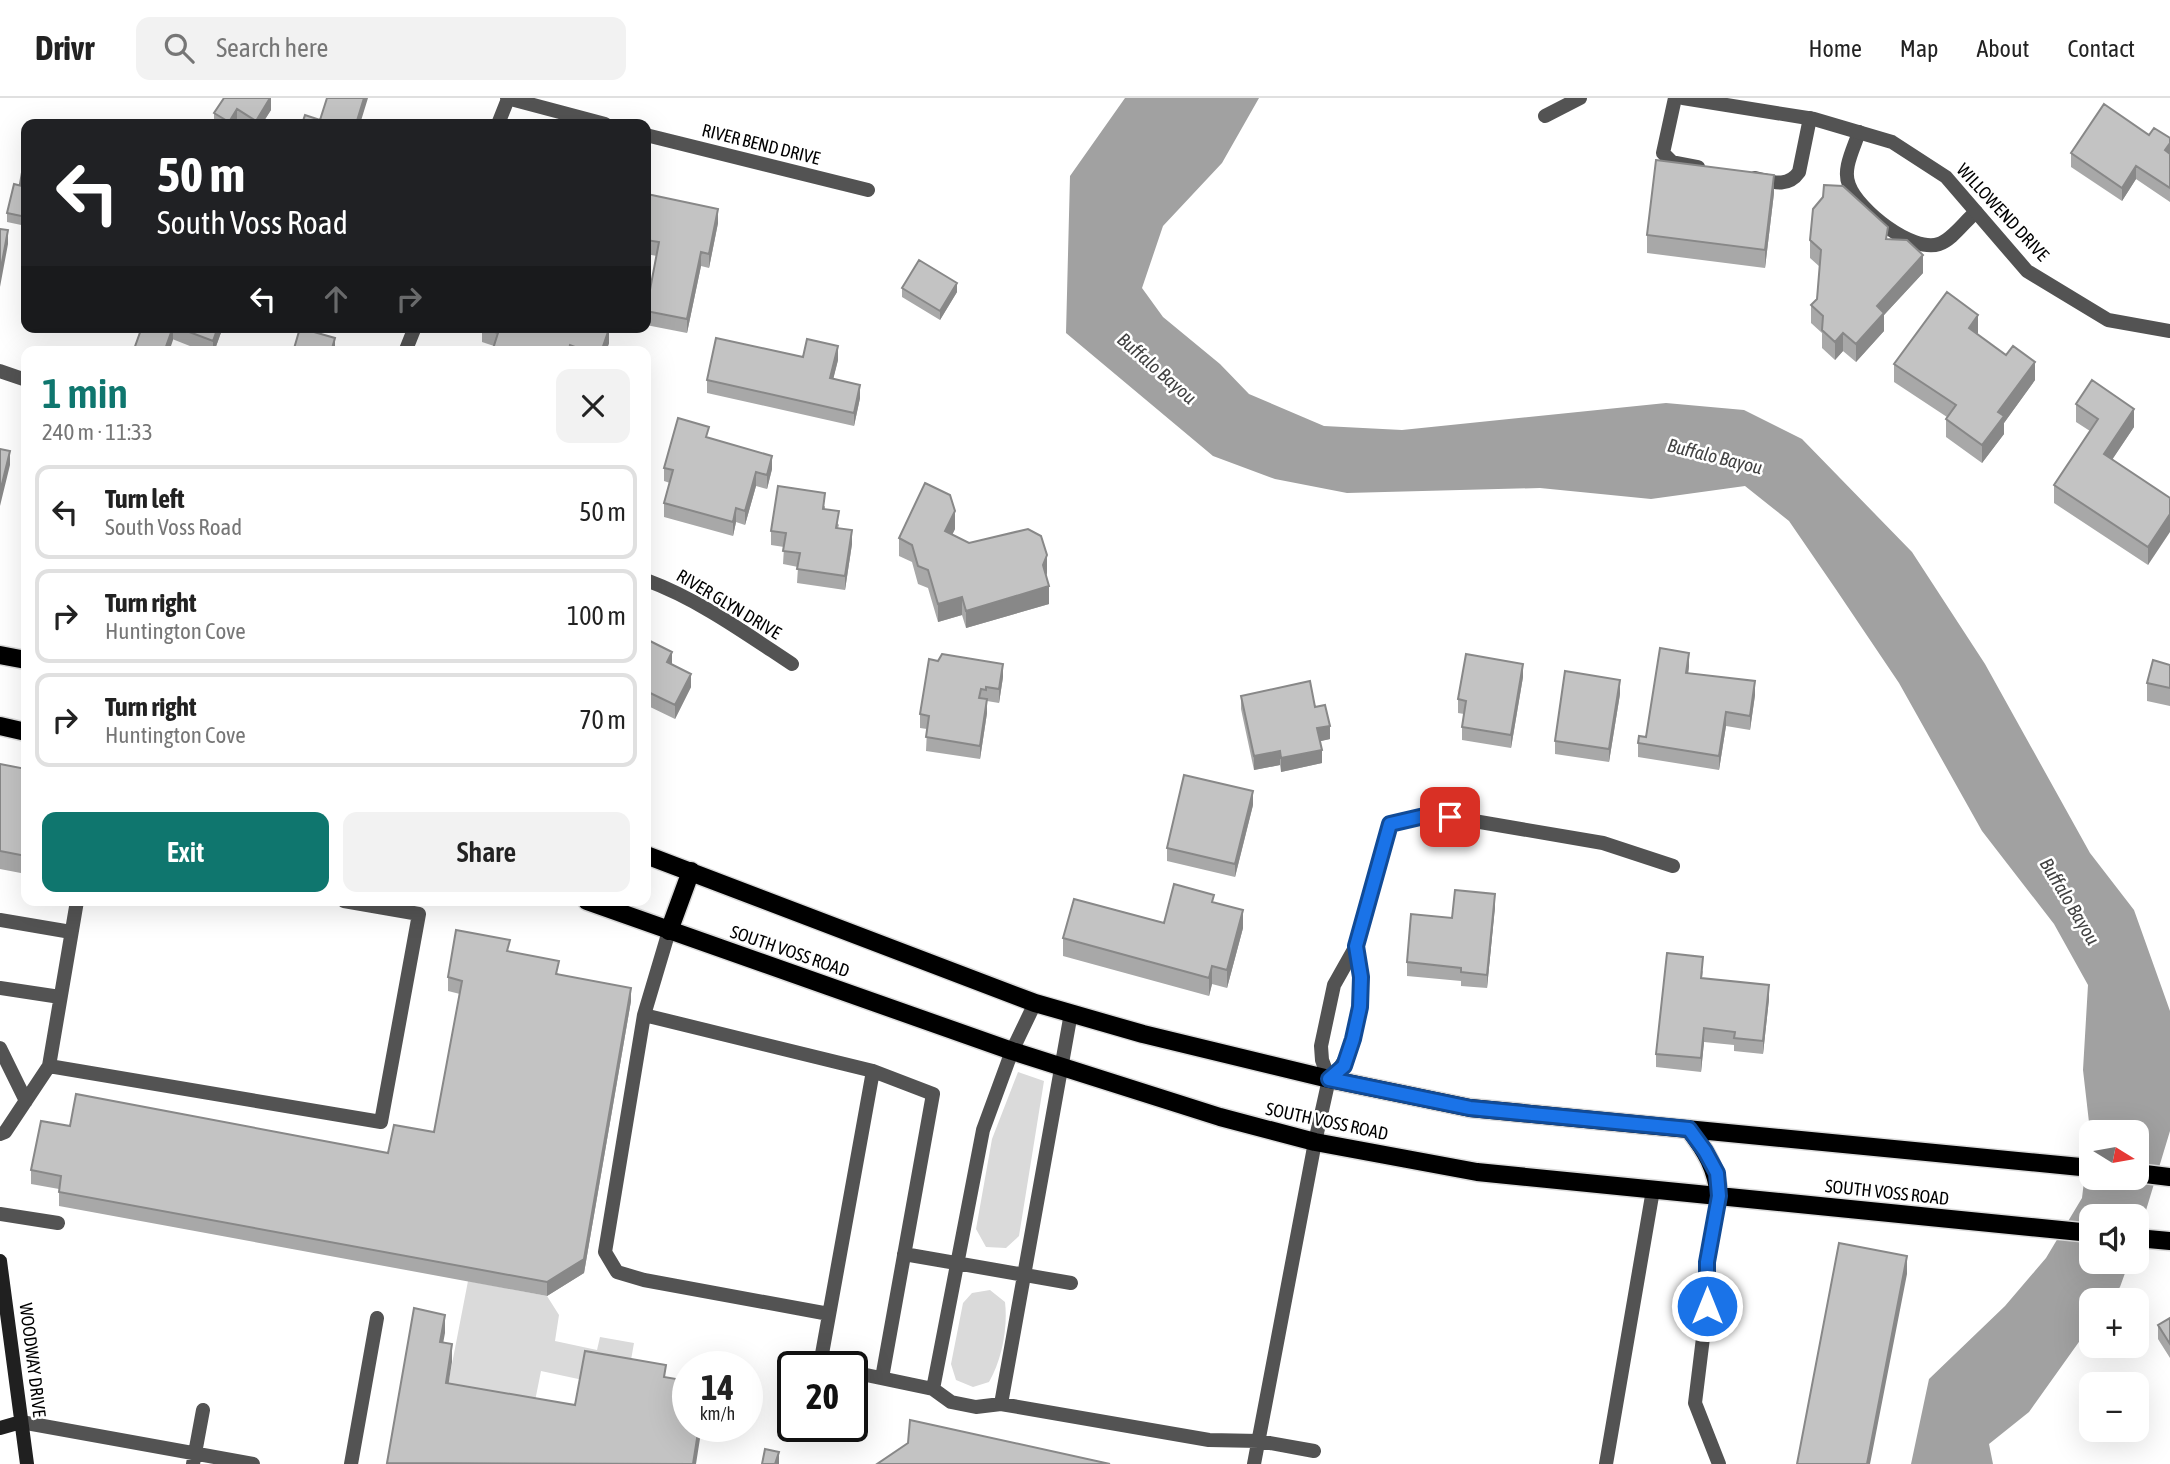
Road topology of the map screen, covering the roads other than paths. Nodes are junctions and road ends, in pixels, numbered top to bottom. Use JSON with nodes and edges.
{"nodes":[{"id":1,"x":508,"y":98,"type":"edge"},
{"id":2,"x":1580,"y":98,"type":"edge"},
{"id":3,"x":1675,"y":98,"type":"edge"},
{"id":4,"x":1683,"y":98,"type":"edge"},
{"id":5,"x":1545,"y":116,"type":"dead end"},
{"id":6,"x":1810,"y":118,"type":"junction"},
{"id":7,"x":500,"y":119,"type":"edge"},
{"id":8,"x":587,"y":119,"type":"edge"},
{"id":9,"x":1859,"y":132,"type":"junction"},
{"id":10,"x":651,"y":136,"type":"edge"},
{"id":11,"x":1713,"y":170,"type":"edge"},
{"id":12,"x":1740,"y":175,"type":"edge"},
{"id":13,"x":868,"y":190,"type":"dead end"},
{"id":14,"x":1976,"y":212,"type":"junction"},
{"id":15,"x":2170,"y":331,"type":"edge"},
{"id":16,"x":0,"y":371,"type":"edge"},
{"id":17,"x":21,"y":378,"type":"edge"},
{"id":18,"x":651,"y":582,"type":"edge"},
{"id":19,"x":0,"y":655,"type":"edge"},
{"id":20,"x":21,"y":659,"type":"edge"},
{"id":21,"x":792,"y":664,"type":"dead end"},
{"id":22,"x":0,"y":726,"type":"edge"},
{"id":23,"x":21,"y":731,"type":"edge"},
{"id":24,"x":651,"y":857,"type":"edge"},
{"id":25,"x":1673,"y":866,"type":"dead end"},
{"id":26,"x":691,"y":872,"type":"junction"},
{"id":27,"x":76,"y":906,"type":"edge"},
{"id":28,"x":373,"y":906,"type":"edge"},
{"id":29,"x":601,"y":906,"type":"edge"},
{"id":30,"x":0,"y":920,"type":"edge"},
{"id":31,"x":669,"y":931,"type":"junction"},
{"id":32,"x":71,"y":932,"type":"junction"},
{"id":33,"x":1356,"y":946,"type":"junction"},
{"id":34,"x":0,"y":988,"type":"edge"},
{"id":35,"x":60,"y":997,"type":"junction"},
{"id":36,"x":1035,"y":1003,"type":"junction"},
{"id":37,"x":1072,"y":1013,"type":"junction"},
{"id":38,"x":643,"y":1015,"type":"junction"},
{"id":39,"x":0,"y":1048,"type":"edge"},
{"id":40,"x":1012,"y":1051,"type":"junction"},
{"id":41,"x":49,"y":1066,"type":"junction"},
{"id":42,"x":1060,"y":1067,"type":"junction"},
{"id":43,"x":873,"y":1071,"type":"junction"},
{"id":44,"x":1329,"y":1079,"type":"junction"},
{"id":45,"x":26,"y":1101,"type":"junction"},
{"id":46,"x":1689,"y":1129,"type":"junction"},
{"id":47,"x":0,"y":1134,"type":"edge"},
{"id":48,"x":1315,"y":1142,"type":"junction"},
{"id":49,"x":2079,"y":1167,"type":"edge"},
{"id":50,"x":2149,"y":1174,"type":"edge"},
{"id":51,"x":2170,"y":1177,"type":"edge"},
{"id":52,"x":1653,"y":1190,"type":"junction"},
{"id":53,"x":1719,"y":1196,"type":"junction"},
{"id":54,"x":0,"y":1214,"type":"edge"},
{"id":55,"x":58,"y":1223,"type":"dead end"},
{"id":56,"x":2079,"y":1232,"type":"edge"},
{"id":57,"x":2149,"y":1239,"type":"edge"},
{"id":58,"x":2170,"y":1241,"type":"edge"},
{"id":59,"x":904,"y":1254,"type":"junction"},
{"id":60,"x":0,"y":1261,"type":"edge"},
{"id":61,"x":958,"y":1263,"type":"junction"},
{"id":62,"x":1024,"y":1274,"type":"junction"},
{"id":63,"x":1071,"y":1283,"type":"dead end"},
{"id":64,"x":829,"y":1314,"type":"junction"},
{"id":65,"x":377,"y":1318,"type":"dead end"},
{"id":66,"x":825,"y":1351,"type":"edge"},
{"id":67,"x":868,"y":1375,"type":"edge"},
{"id":68,"x":882,"y":1378,"type":"junction"},
{"id":69,"x":933,"y":1389,"type":"junction"},
{"id":70,"x":1001,"y":1404,"type":"junction"},
{"id":71,"x":203,"y":1410,"type":"dead end"},
{"id":72,"x":21,"y":1422,"type":"junction"},
{"id":73,"x":0,"y":1428,"type":"edge"},
{"id":74,"x":1259,"y":1441,"type":"junction"},
{"id":75,"x":1314,"y":1451,"type":"dead end"},
{"id":76,"x":194,"y":1459,"type":"edge"},
{"id":77,"x":26,"y":1464,"type":"edge"},
{"id":78,"x":253,"y":1464,"type":"edge"},
{"id":79,"x":351,"y":1464,"type":"edge"},
{"id":80,"x":1254,"y":1464,"type":"edge"},
{"id":81,"x":1606,"y":1464,"type":"edge"},
{"id":82,"x":1719,"y":1464,"type":"edge"}],
"edges":[{"from":1,"to":7,"type":"street"},
{"from":1,"to":8,"type":"street"},
{"from":2,"to":5,"type":"street"},
{"from":3,"to":11,"type":"street"},
{"from":4,"to":6,"type":"street","name":"WILLOWEND DRIVE"},
{"from":6,"to":9,"type":"street","name":"WILLOWEND DRIVE"},
{"from":6,"to":12,"type":"street"},
{"from":9,"to":14,"type":"street","name":"WILLOWEND DRIVE"},
{"from":9,"to":14,"type":"street"},
{"from":10,"to":13,"type":"street","name":"RIVER BEND DRIVE"},
{"from":14,"to":15,"type":"street","name":"WILLOWEND DRIVE"},
{"from":16,"to":17,"type":"street"},
{"from":18,"to":21,"type":"street","name":"RIVER GLYN DRIVE"},
{"from":19,"to":20,"type":"main road"},
{"from":22,"to":23,"type":"main road"},
{"from":24,"to":26,"type":"main road","name":"SOUTH VOSS ROAD"},
{"from":25,"to":33,"type":"street"},
{"from":26,"to":31,"type":"main road"},
{"from":26,"to":36,"type":"main road","name":"SOUTH VOSS ROAD"},
{"from":27,"to":32,"type":"street"},
{"from":28,"to":41,"type":"street"},
{"from":29,"to":31,"type":"main road","name":"SOUTH VOSS ROAD"},
{"from":30,"to":32,"type":"street"},
{"from":31,"to":38,"type":"street"},
{"from":31,"to":40,"type":"main road","name":"SOUTH VOSS ROAD"},
{"from":32,"to":35,"type":"street"},
{"from":33,"to":44,"type":"street"},
{"from":33,"to":44,"type":"street"},
{"from":34,"to":35,"type":"street"},
{"from":35,"to":41,"type":"street"},
{"from":36,"to":37,"type":"main road","name":"SOUTH VOSS ROAD"},
{"from":36,"to":40,"type":"street"},
{"from":37,"to":42,"type":"street"},
{"from":37,"to":44,"type":"main road","name":"SOUTH VOSS ROAD"},
{"from":38,"to":43,"type":"street"},
{"from":38,"to":64,"type":"street"},
{"from":39,"to":45,"type":"street"},
{"from":40,"to":42,"type":"main road","name":"SOUTH VOSS ROAD"},
{"from":40,"to":61,"type":"street"},
{"from":41,"to":45,"type":"street"},
{"from":42,"to":48,"type":"main road","name":"SOUTH VOSS ROAD"},
{"from":42,"to":62,"type":"street"},
{"from":43,"to":59,"type":"street"},
{"from":43,"to":64,"type":"street"},
{"from":44,"to":46,"type":"main road","name":"SOUTH VOSS ROAD"},
{"from":44,"to":48,"type":"street"},
{"from":45,"to":47,"type":"street"},
{"from":46,"to":49,"type":"main road","name":"SOUTH VOSS ROAD"},
{"from":46,"to":53,"type":"main road"},
{"from":48,"to":52,"type":"main road","name":"SOUTH VOSS ROAD"},
{"from":48,"to":74,"type":"street"},
{"from":50,"to":51,"type":"main road"},
{"from":52,"to":53,"type":"main road","name":"SOUTH VOSS ROAD"},
{"from":52,"to":81,"type":"street"},
{"from":53,"to":56,"type":"main road","name":"SOUTH VOSS ROAD"},
{"from":53,"to":82,"type":"street"},
{"from":54,"to":55,"type":"street"},
{"from":57,"to":58,"type":"main road"},
{"from":59,"to":61,"type":"street"},
{"from":59,"to":68,"type":"street"},
{"from":60,"to":72,"type":"main road","name":"WOODWAY DRIVE"},
{"from":61,"to":62,"type":"street"},
{"from":61,"to":69,"type":"street"},
{"from":62,"to":63,"type":"street"},
{"from":62,"to":70,"type":"street"},
{"from":64,"to":66,"type":"street"},
{"from":65,"to":79,"type":"street"},
{"from":67,"to":68,"type":"street"},
{"from":68,"to":69,"type":"street"},
{"from":69,"to":70,"type":"street"},
{"from":70,"to":74,"type":"street"},
{"from":71,"to":76,"type":"street"},
{"from":72,"to":73,"type":"main road"},
{"from":72,"to":76,"type":"street"},
{"from":72,"to":77,"type":"main road","name":"WOODWAY DRIVE"},
{"from":74,"to":75,"type":"street"},
{"from":74,"to":80,"type":"street"},
{"from":76,"to":78,"type":"street"}]}
